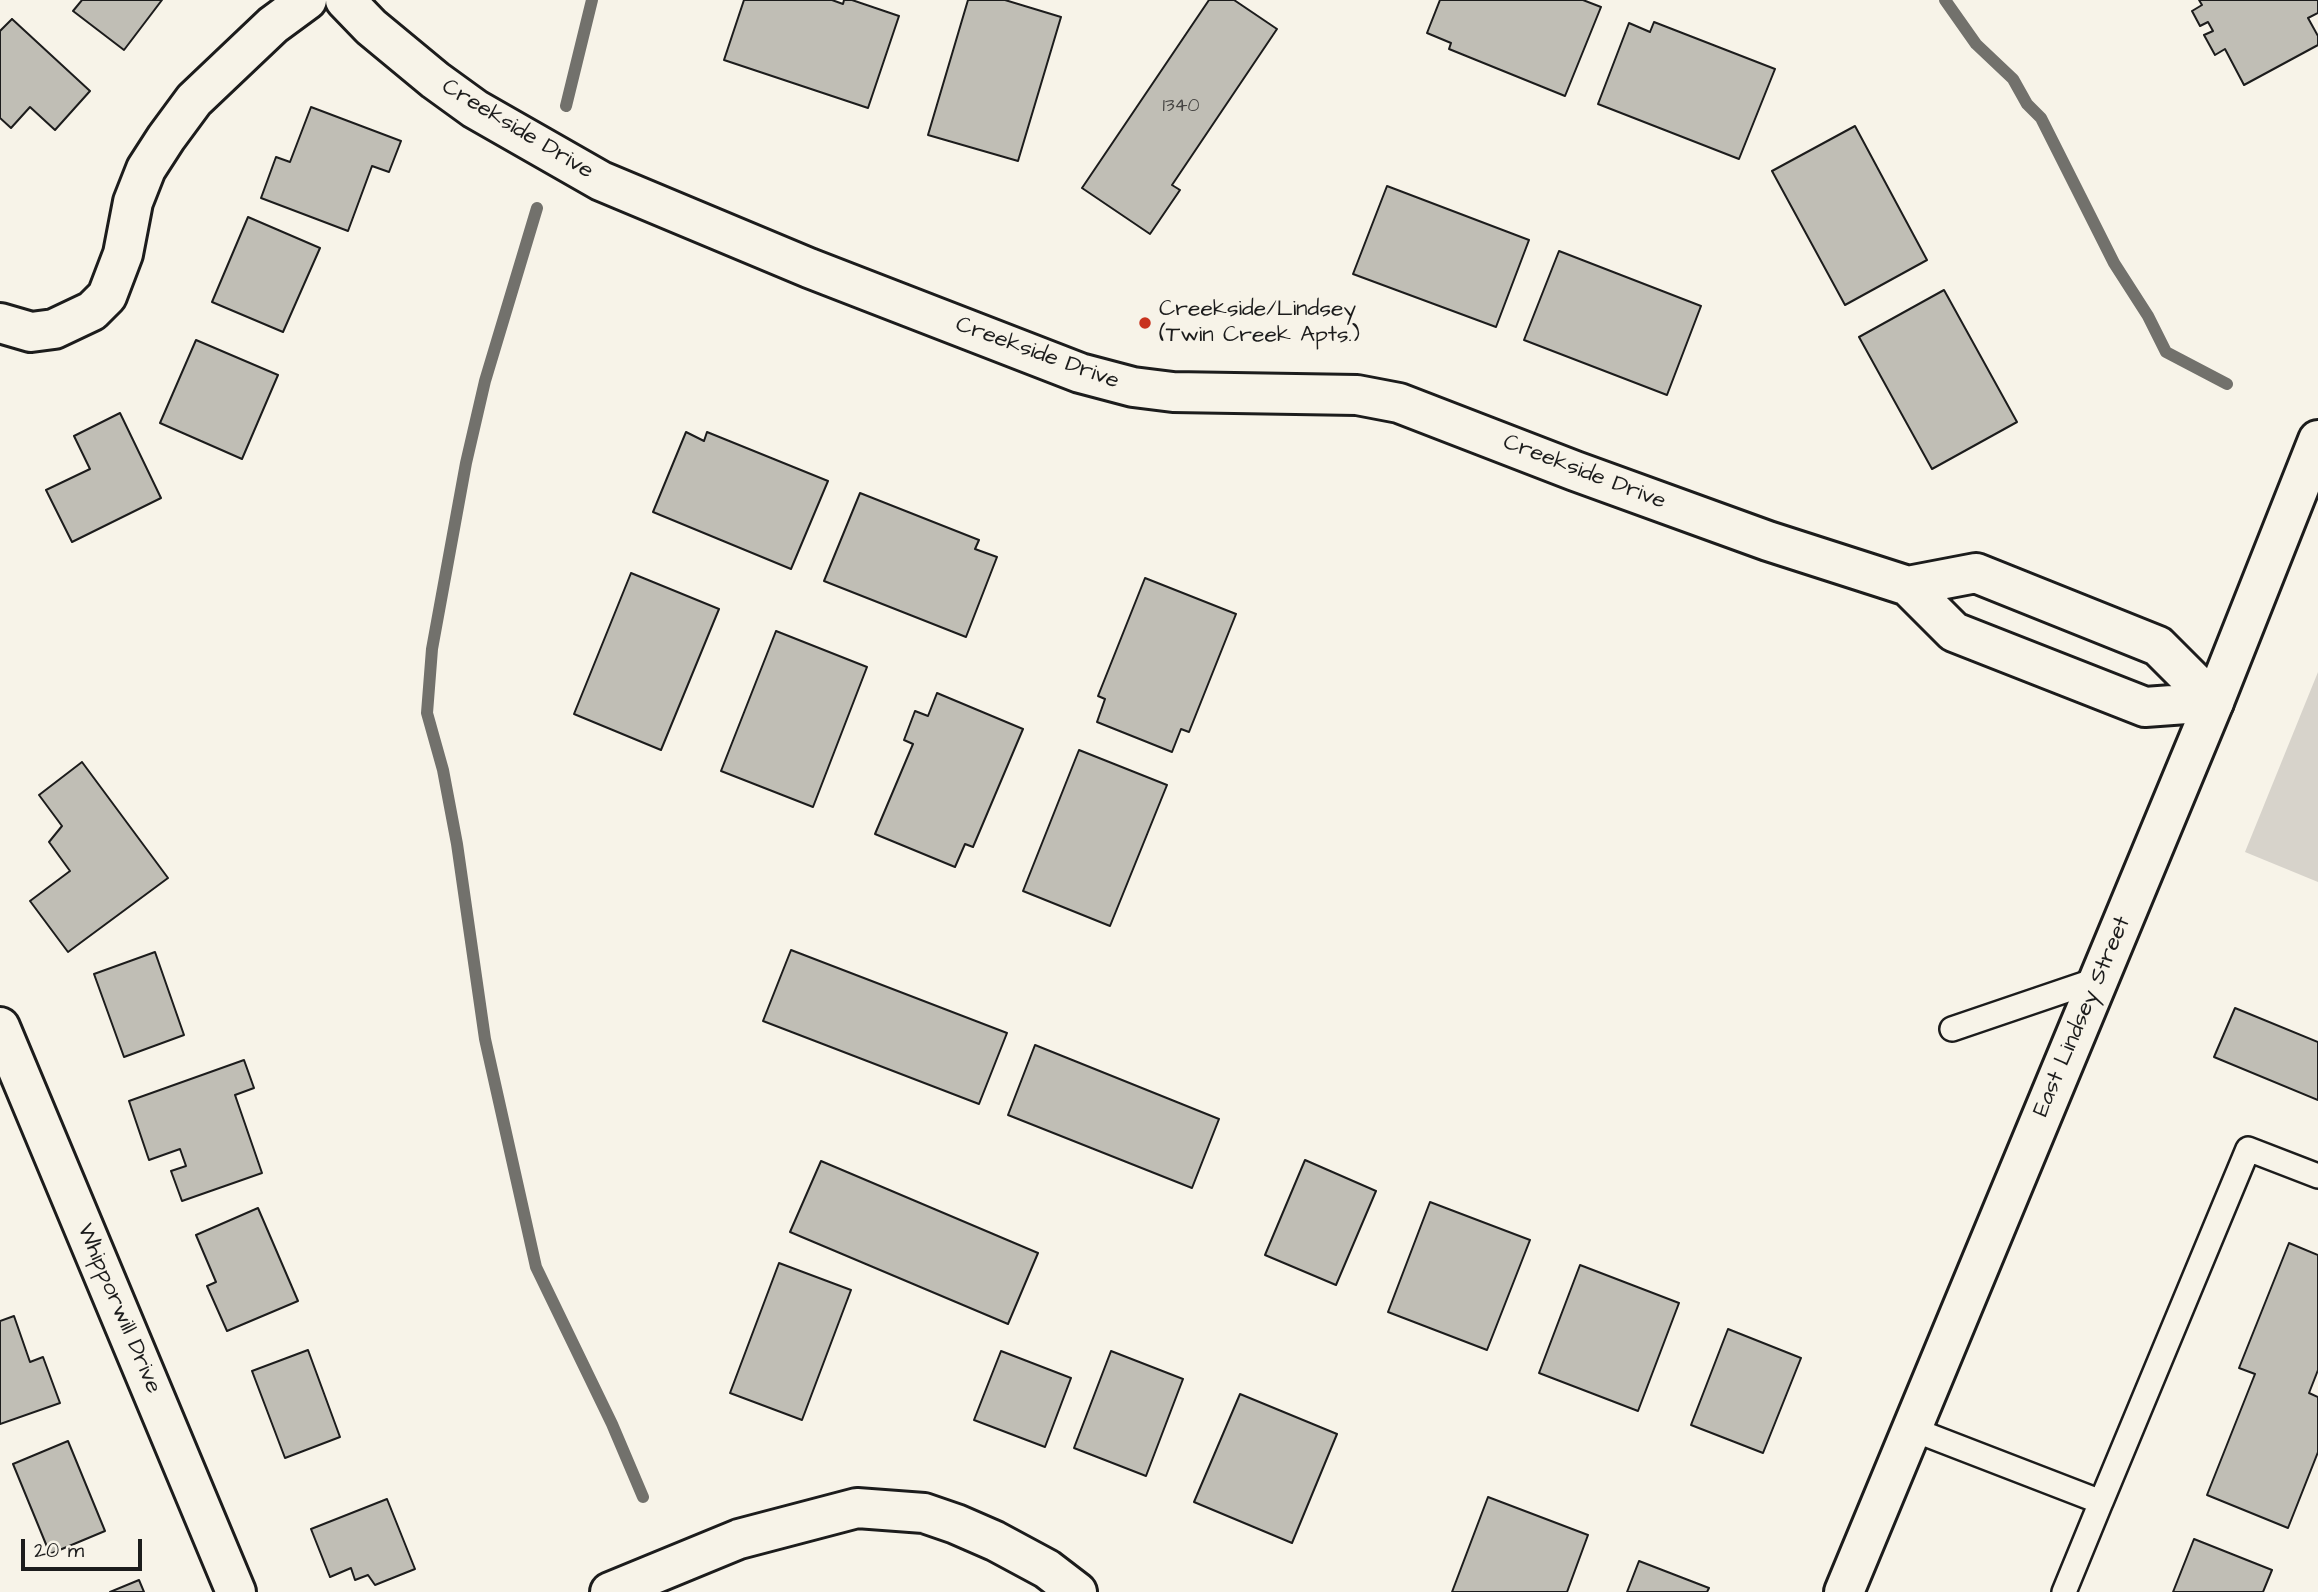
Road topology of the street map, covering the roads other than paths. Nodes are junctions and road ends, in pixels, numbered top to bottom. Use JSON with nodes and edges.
{"nodes":[{"id":1,"x":307,"y":0,"type":"edge"},
{"id":2,"x":345,"y":0,"type":"edge"},
{"id":3,"x":0,"y":323,"type":"edge"},
{"id":4,"x":2318,"y":440,"type":"edge"},
{"id":5,"x":1908,"y":586,"type":"junction"},
{"id":6,"x":2214,"y":702,"type":"junction"},
{"id":7,"x":2099,"y":979,"type":"junction"},
{"id":8,"x":0,"y":1027,"type":"edge"},
{"id":9,"x":1952,"y":1029,"type":"dead end"},
{"id":10,"x":2318,"y":1176,"type":"edge"},
{"id":11,"x":1912,"y":1429,"type":"junction"},
{"id":12,"x":2101,"y":1502,"type":"junction"},
{"id":13,"x":625,"y":1586,"type":"edge"},
{"id":14,"x":236,"y":1592,"type":"edge"},
{"id":15,"x":1077,"y":1592,"type":"edge"},
{"id":16,"x":1844,"y":1592,"type":"edge"},
{"id":17,"x":2064,"y":1592,"type":"edge"}],
"edges":[{"from":1,"to":3,"type":"street"},
{"from":2,"to":5,"type":"street","name":"Creekside Drive"},
{"from":4,"to":6,"type":"street","name":"East Lindsey Street"},
{"from":5,"to":6,"type":"street","name":"Creekside Drive"},
{"from":5,"to":6,"type":"street","name":"Creekside Drive"},
{"from":6,"to":7,"type":"street","name":"East Lindsey Street"},
{"from":7,"to":9,"type":"lane"},
{"from":7,"to":11,"type":"street","name":"East Lindsey Street"},
{"from":8,"to":14,"type":"street","name":"Whipporwill Drive"},
{"from":10,"to":12,"type":"lane"},
{"from":11,"to":12,"type":"lane"},
{"from":11,"to":16,"type":"street","name":"East Lindsey Street"},
{"from":12,"to":17,"type":"lane"},
{"from":13,"to":15,"type":"street"}]}
